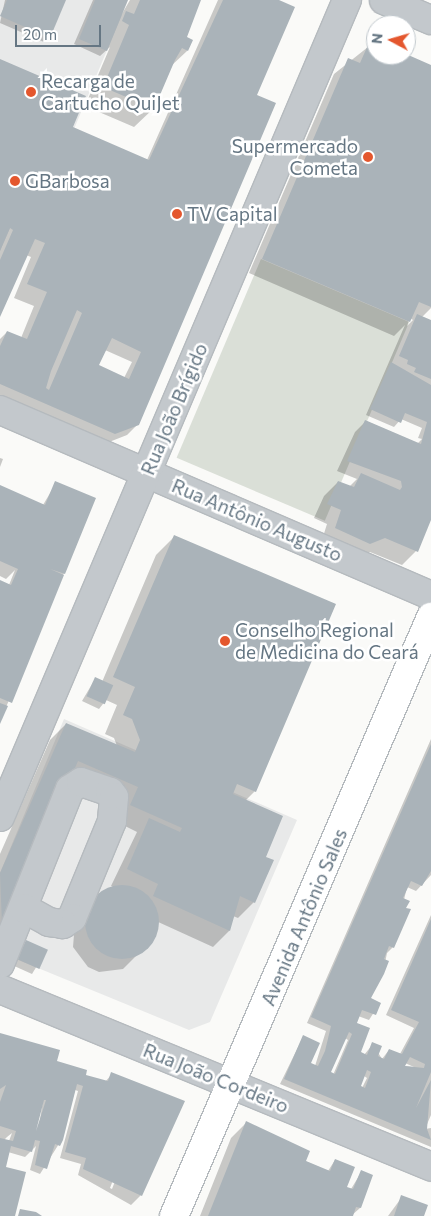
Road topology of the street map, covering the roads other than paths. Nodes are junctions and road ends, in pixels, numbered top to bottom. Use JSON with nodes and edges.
{"nodes":[{"id":1,"x":347,"y":0,"type":"edge"},
{"id":2,"x":384,"y":0,"type":"edge"},
{"id":3,"x":431,"y":20,"type":"edge"},
{"id":4,"x":0,"y":410,"type":"edge"},
{"id":5,"x":146,"y":472,"type":"junction"},
{"id":6,"x":431,"y":596,"type":"edge"},
{"id":7,"x":431,"y":617,"type":"edge"},
{"id":8,"x":0,"y":817,"type":"edge"},
{"id":9,"x":24,"y":908,"type":"junction"},
{"id":10,"x":0,"y":964,"type":"edge"},
{"id":11,"x":0,"y":989,"type":"edge"},
{"id":12,"x":233,"y":1084,"type":"junction"},
{"id":13,"x":431,"y":1167,"type":"edge"},
{"id":14,"x":174,"y":1216,"type":"edge"}],
"edges":[{"from":1,"to":5,"type":"street","name":"Rua João Brígido"},
{"from":2,"to":3,"type":"street"},
{"from":4,"to":5,"type":"street","name":"Rua Antônio Augusto"},
{"from":5,"to":6,"type":"street","name":"Rua Antônio Augusto"},
{"from":5,"to":8,"type":"street","name":"Rua João Brígido"},
{"from":7,"to":12,"type":"main road","name":"Avenida Antônio Sales"},
{"from":9,"to":9,"type":"street"},
{"from":9,"to":10,"type":"street"},
{"from":11,"to":12,"type":"street","name":"Rua João Cordeiro"},
{"from":12,"to":13,"type":"street","name":"Rua João Cordeiro"},
{"from":12,"to":14,"type":"main road","name":"Avenida Antônio Sales"}]}
